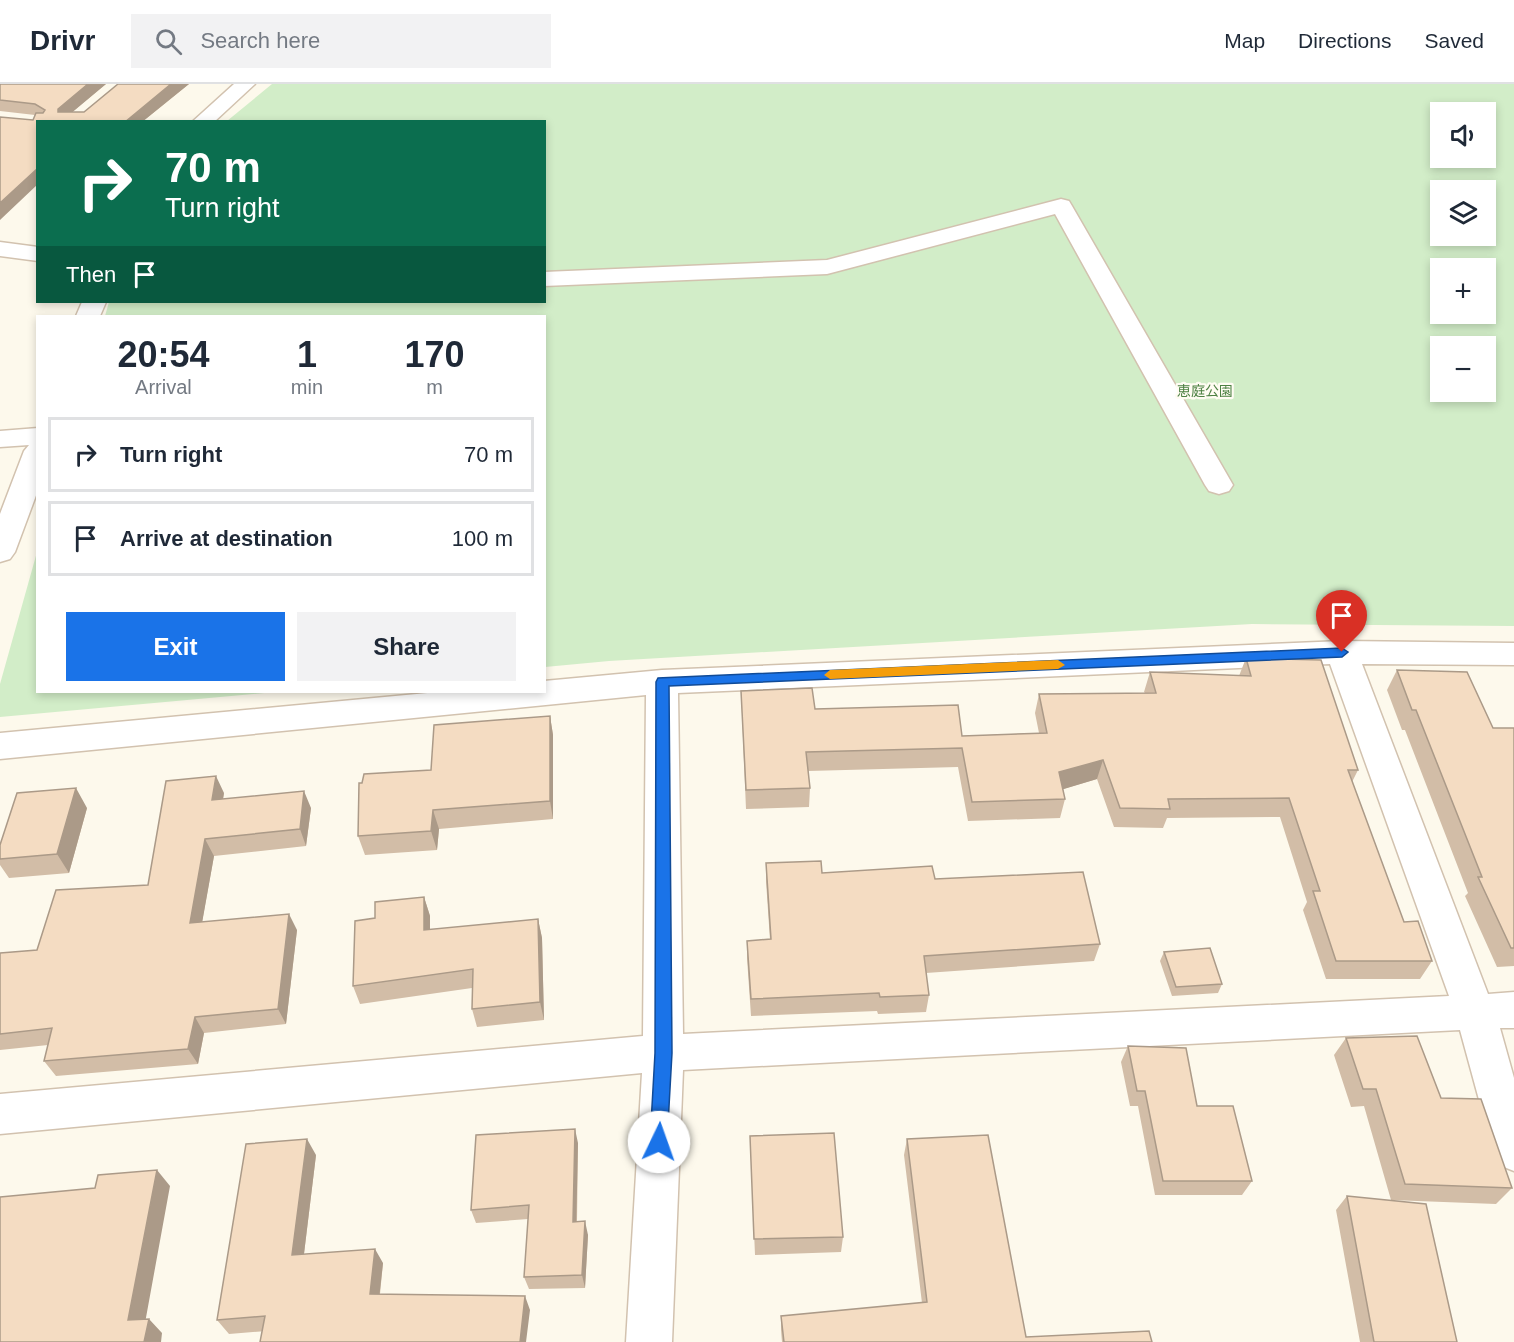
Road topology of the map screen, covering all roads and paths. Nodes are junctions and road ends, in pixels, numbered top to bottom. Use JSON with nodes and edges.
{"nodes":[{"id":1,"x":245,"y":84,"type":"edge"},
{"id":2,"x":204,"y":120,"type":"edge"},
{"id":3,"x":0,"y":249,"type":"edge"},
{"id":4,"x":36,"y":254,"type":"edge"},
{"id":5,"x":546,"y":279,"type":"edge"},
{"id":6,"x":36,"y":436,"type":"edge"},
{"id":7,"x":0,"y":439,"type":"edge"},
{"id":8,"x":36,"y":456,"type":"edge"},
{"id":9,"x":1219,"y":485,"type":"dead end"},
{"id":10,"x":0,"y":552,"type":"edge"},
{"id":11,"x":1342,"y":652,"type":"junction"},
{"id":12,"x":1514,"y":654,"type":"edge"},
{"id":13,"x":662,"y":682,"type":"junction"},
{"id":14,"x":0,"y":746,"type":"edge"},
{"id":15,"x":1514,"y":1010,"type":"edge"},
{"id":16,"x":1475,"y":1012,"type":"junction"},
{"id":17,"x":663,"y":1053,"type":"junction"},
{"id":18,"x":0,"y":1113,"type":"edge"},
{"id":19,"x":1514,"y":1151,"type":"edge"},
{"id":20,"x":649,"y":1342,"type":"edge"}],
"edges":[{"from":1,"to":2,"type":"street"},
{"from":3,"to":4,"type":"street"},
{"from":5,"to":9,"type":"street"},
{"from":6,"to":7,"type":"street"},
{"from":8,"to":10,"type":"street"},
{"from":11,"to":12,"type":"street"},
{"from":11,"to":13,"type":"street"},
{"from":11,"to":16,"type":"street"},
{"from":13,"to":14,"type":"street"},
{"from":13,"to":17,"type":"street"},
{"from":15,"to":16,"type":"street"},
{"from":16,"to":17,"type":"street"},
{"from":16,"to":19,"type":"street"},
{"from":17,"to":18,"type":"street"},
{"from":17,"to":20,"type":"street"}]}
